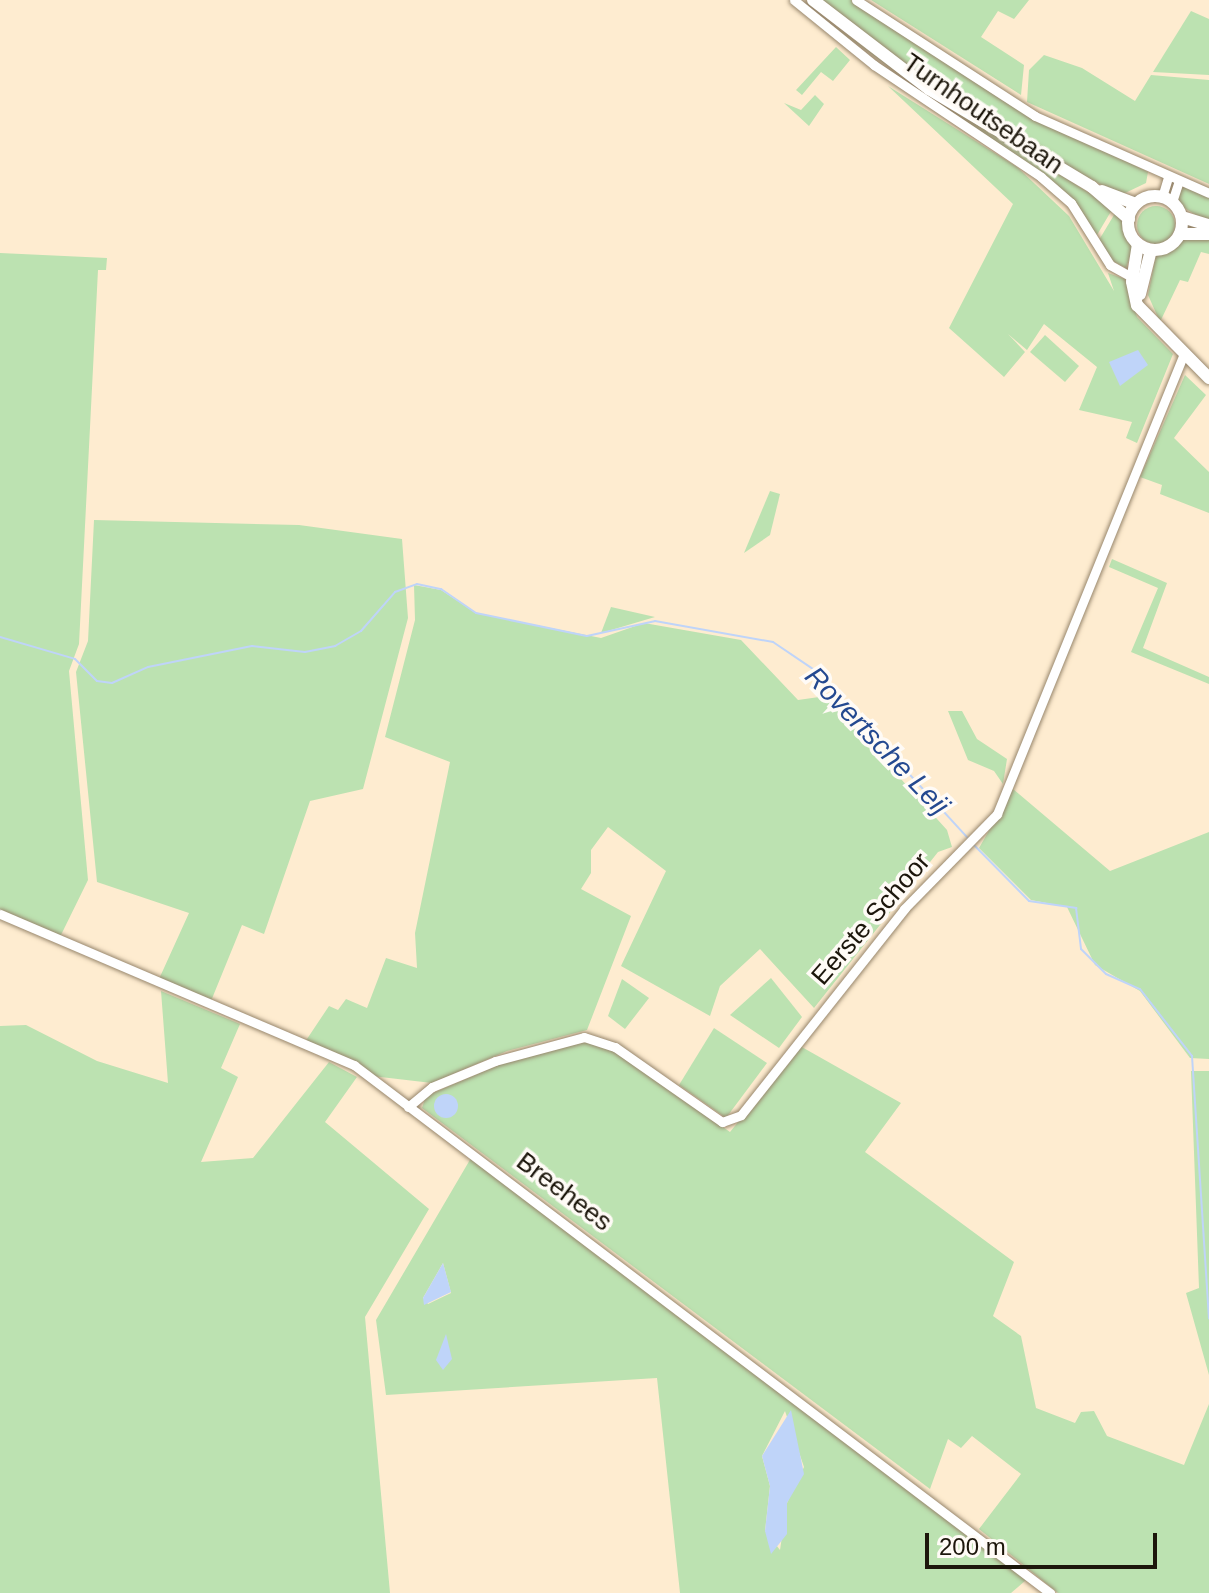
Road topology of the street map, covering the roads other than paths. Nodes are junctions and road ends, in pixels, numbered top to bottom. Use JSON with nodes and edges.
{"nodes":[{"id":1,"x":794,"y":0,"type":"edge"},
{"id":2,"x":813,"y":0,"type":"edge"},
{"id":3,"x":856,"y":0,"type":"edge"},
{"id":4,"x":1168,"y":177,"type":"junction"},
{"id":5,"x":1179,"y":181,"type":"junction"},
{"id":6,"x":1092,"y":187,"type":"junction"},
{"id":7,"x":1209,"y":193,"type":"edge"},
{"id":8,"x":1167,"y":200,"type":"junction"},
{"id":9,"x":1136,"y":204,"type":"junction"},
{"id":10,"x":1182,"y":217,"type":"junction"},
{"id":11,"x":1129,"y":219,"type":"junction"},
{"id":12,"x":1209,"y":225,"type":"edge"},
{"id":13,"x":1180,"y":234,"type":"junction"},
{"id":14,"x":1209,"y":234,"type":"edge"},
{"id":15,"x":1138,"y":244,"type":"junction"},
{"id":16,"x":1151,"y":250,"type":"junction"},
{"id":17,"x":1132,"y":277,"type":"junction"},
{"id":18,"x":1144,"y":313,"type":"junction"},
{"id":19,"x":1184,"y":354,"type":"junction"},
{"id":20,"x":1209,"y":378,"type":"edge"},
{"id":21,"x":0,"y":914,"type":"edge"},
{"id":22,"x":408,"y":1107,"type":"junction"},
{"id":23,"x":1050,"y":1593,"type":"edge"}],
"edges":[{"from":1,"to":17,"type":"street","name":"Turnhoutsebaan"},
{"from":2,"to":6,"type":"main road","name":"Turnhoutsebaan"},
{"from":3,"to":4,"type":"street","name":"Turnhoutsebaan"},
{"from":4,"to":5,"type":"street","name":"Turnhoutsebaan"},
{"from":4,"to":8,"type":"street"},
{"from":5,"to":7,"type":"street","name":"Turnhoutsebaan"},
{"from":5,"to":8,"type":"street"},
{"from":6,"to":9,"type":"main road","name":"Turnhoutsebaan"},
{"from":6,"to":11,"type":"main road","name":"Turnhoutsebaan"},
{"from":8,"to":9,"type":"main road"},
{"from":8,"to":10,"type":"main road"},
{"from":9,"to":11,"type":"main road"},
{"from":10,"to":12,"type":"main road"},
{"from":10,"to":13,"type":"main road"},
{"from":11,"to":15,"type":"main road"},
{"from":13,"to":14,"type":"main road"},
{"from":13,"to":16,"type":"main road"},
{"from":15,"to":16,"type":"main road"},
{"from":15,"to":17,"type":"main road"},
{"from":16,"to":18,"type":"main road"},
{"from":17,"to":18,"type":"main road"},
{"from":18,"to":19,"type":"main road"},
{"from":19,"to":20,"type":"main road"},
{"from":19,"to":22,"type":"street","name":"Eerste Schoor"},
{"from":21,"to":22,"type":"street","name":"Breehees"},
{"from":22,"to":23,"type":"street","name":"Breehees"}]}
